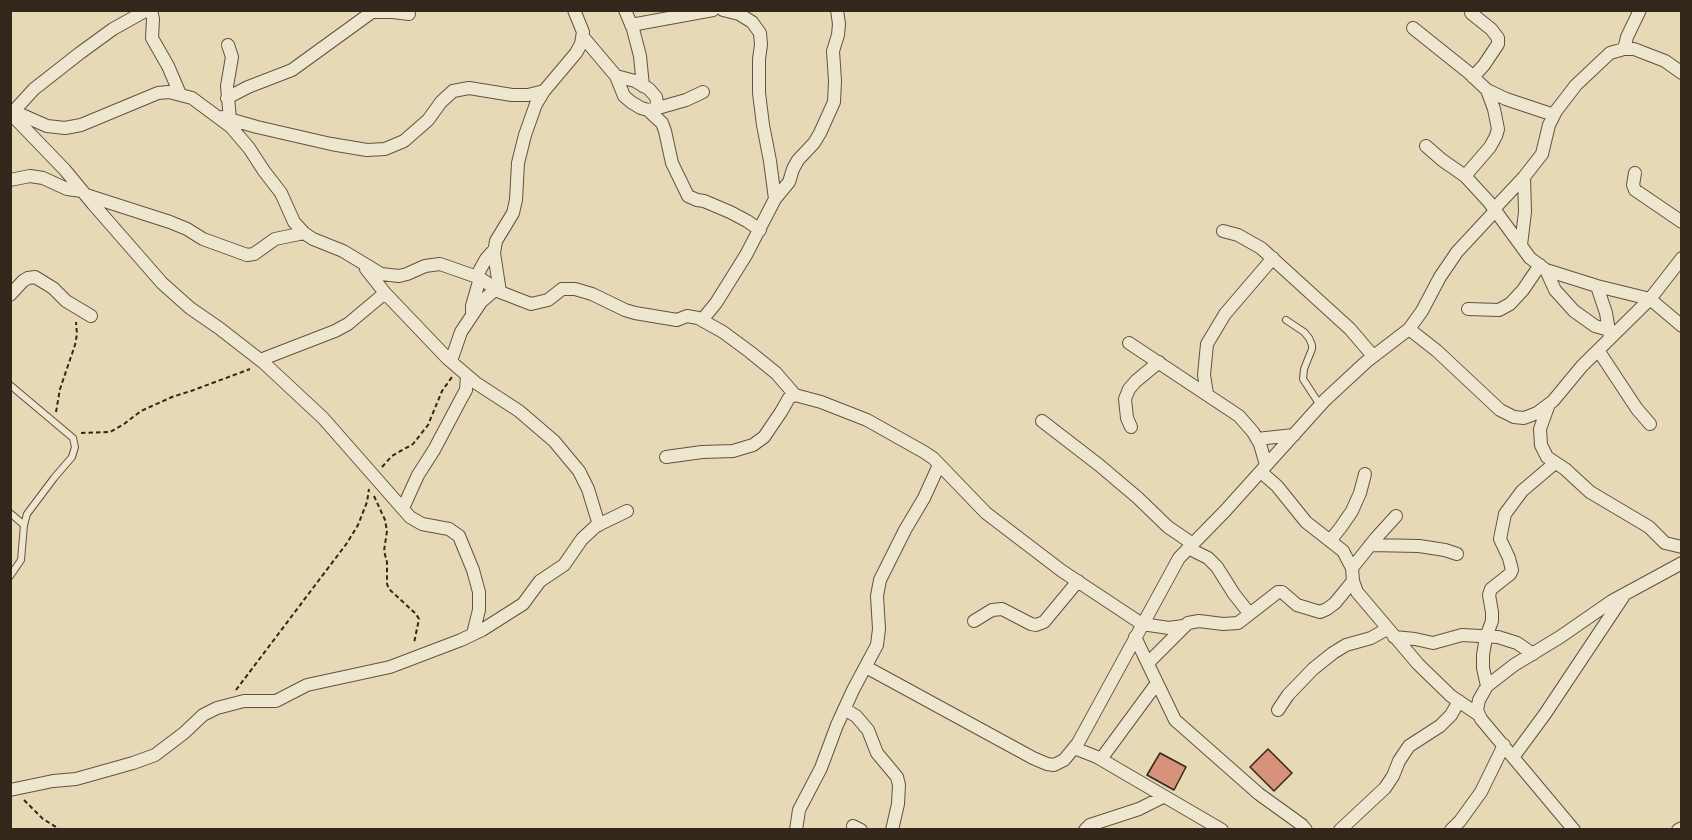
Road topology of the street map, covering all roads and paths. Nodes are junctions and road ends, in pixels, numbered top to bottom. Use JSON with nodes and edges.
{"nodes":[{"id":1,"x":149,"y":10,"type":"edge"},
{"id":2,"x":574,"y":10,"type":"edge"},
{"id":3,"x":588,"y":10,"type":"edge"},
{"id":4,"x":625,"y":10,"type":"edge"},
{"id":5,"x":713,"y":10,"type":"edge"},
{"id":6,"x":723,"y":10,"type":"edge"},
{"id":7,"x":837,"y":10,"type":"edge"},
{"id":8,"x":1640,"y":10,"type":"edge"},
{"id":9,"x":375,"y":11,"type":"edge"},
{"id":10,"x":1471,"y":13,"type":"dead end"},
{"id":11,"x":410,"y":14,"type":"dead end"},
{"id":12,"x":631,"y":25,"type":"junction"},
{"id":13,"x":1413,"y":28,"type":"dead end"},
{"id":14,"x":582,"y":31,"type":"junction"},
{"id":15,"x":228,"y":45,"type":"dead end"},
{"id":16,"x":1624,"y":49,"type":"junction"},
{"id":17,"x":1682,"y":73,"type":"edge"},
{"id":18,"x":616,"y":76,"type":"junction"},
{"id":19,"x":1473,"y":77,"type":"junction"},
{"id":20,"x":643,"y":86,"type":"junction"},
{"id":21,"x":1487,"y":90,"type":"junction"},
{"id":22,"x":544,"y":91,"type":"junction"},
{"id":23,"x":703,"y":92,"type":"dead end"},
{"id":24,"x":180,"y":94,"type":"junction"},
{"id":25,"x":227,"y":98,"type":"junction"},
{"id":26,"x":653,"y":109,"type":"junction"},
{"id":27,"x":11,"y":113,"type":"edge"},
{"id":28,"x":215,"y":115,"type":"junction"},
{"id":29,"x":1554,"y":115,"type":"junction"},
{"id":30,"x":230,"y":119,"type":"junction"},
{"id":31,"x":1426,"y":146,"type":"dead end"},
{"id":32,"x":1635,"y":173,"type":"dead end"},
{"id":33,"x":1465,"y":176,"type":"junction"},
{"id":34,"x":1524,"y":177,"type":"junction"},
{"id":35,"x":10,"y":180,"type":"edge"},
{"id":36,"x":83,"y":193,"type":"junction"},
{"id":37,"x":775,"y":199,"type":"junction"},
{"id":38,"x":1495,"y":210,"type":"junction"},
{"id":39,"x":1682,"y":222,"type":"edge"},
{"id":40,"x":760,"y":230,"type":"junction"},
{"id":41,"x":1224,"y":231,"type":"dead end"},
{"id":42,"x":304,"y":233,"type":"junction"},
{"id":43,"x":1521,"y":245,"type":"junction"},
{"id":44,"x":494,"y":250,"type":"junction"},
{"id":45,"x":1273,"y":258,"type":"junction"},
{"id":46,"x":1682,"y":258,"type":"edge"},
{"id":47,"x":361,"y":263,"type":"junction"},
{"id":48,"x":1543,"y":268,"type":"junction"},
{"id":49,"x":478,"y":277,"type":"junction"},
{"id":50,"x":1597,"y":286,"type":"junction"},
{"id":51,"x":498,"y":290,"type":"junction"},
{"id":52,"x":385,"y":293,"type":"junction"},
{"id":53,"x":10,"y":295,"type":"edge"},
{"id":54,"x":1650,"y":299,"type":"junction"},
{"id":55,"x":1468,"y":309,"type":"dead end"},
{"id":56,"x":472,"y":314,"type":"junction"},
{"id":57,"x":92,"y":316,"type":"dead end"},
{"id":58,"x":702,"y":320,"type":"junction"},
{"id":59,"x":1286,"y":320,"type":"dead end"},
{"id":60,"x":76,"y":323,"type":"dead end"},
{"id":61,"x":1682,"y":326,"type":"edge"},
{"id":62,"x":1409,"y":329,"type":"junction"},
{"id":63,"x":1610,"y":334,"type":"junction"},
{"id":64,"x":1129,"y":343,"type":"dead end"},
{"id":65,"x":1598,"y":350,"type":"junction"},
{"id":66,"x":1374,"y":356,"type":"junction"},
{"id":67,"x":451,"y":361,"type":"junction"},
{"id":68,"x":262,"y":362,"type":"junction"},
{"id":69,"x":1159,"y":362,"type":"junction"},
{"id":70,"x":467,"y":376,"type":"junction"},
{"id":71,"x":452,"y":377,"type":"dead end"},
{"id":72,"x":10,"y":385,"type":"edge"},
{"id":73,"x":1207,"y":394,"type":"junction"},
{"id":74,"x":795,"y":395,"type":"junction"},
{"id":75,"x":1549,"y":404,"type":"junction"},
{"id":76,"x":1321,"y":405,"type":"junction"},
{"id":77,"x":1041,"y":421,"type":"dead end"},
{"id":78,"x":53,"y":422,"type":"junction"},
{"id":79,"x":1650,"y":424,"type":"dead end"},
{"id":80,"x":1131,"y":427,"type":"dead end"},
{"id":81,"x":69,"y":435,"type":"junction"},
{"id":82,"x":1294,"y":435,"type":"junction"},
{"id":83,"x":1257,"y":439,"type":"junction"},
{"id":84,"x":666,"y":458,"type":"dead end"},
{"id":85,"x":1556,"y":463,"type":"junction"},
{"id":86,"x":939,"y":465,"type":"junction"},
{"id":87,"x":1264,"y":468,"type":"junction"},
{"id":88,"x":1365,"y":474,"type":"dead end"},
{"id":89,"x":374,"y":475,"type":"junction"},
{"id":90,"x":369,"y":488,"type":"junction"},
{"id":91,"x":403,"y":508,"type":"junction"},
{"id":92,"x":627,"y":512,"type":"dead end"},
{"id":93,"x":10,"y":513,"type":"edge"},
{"id":94,"x":1396,"y":516,"type":"dead end"},
{"id":95,"x":24,"y":525,"type":"junction"},
{"id":96,"x":599,"y":525,"type":"junction"},
{"id":97,"x":1330,"y":541,"type":"junction"},
{"id":98,"x":1370,"y":545,"type":"junction"},
{"id":99,"x":1190,"y":546,"type":"junction"},
{"id":100,"x":1682,"y":547,"type":"edge"},
{"id":101,"x":1457,"y":554,"type":"dead end"},
{"id":102,"x":1682,"y":563,"type":"edge"},
{"id":103,"x":1353,"y":575,"type":"junction"},
{"id":104,"x":10,"y":576,"type":"edge"},
{"id":105,"x":1078,"y":581,"type":"junction"},
{"id":106,"x":1626,"y":594,"type":"junction"},
{"id":107,"x":1249,"y":613,"type":"junction"},
{"id":108,"x":974,"y":621,"type":"dead end"},
{"id":109,"x":1142,"y":624,"type":"junction"},
{"id":110,"x":1183,"y":626,"type":"junction"},
{"id":111,"x":1391,"y":633,"type":"junction"},
{"id":112,"x":473,"y":634,"type":"junction"},
{"id":113,"x":1486,"y":636,"type":"junction"},
{"id":114,"x":1136,"y":637,"type":"junction"},
{"id":115,"x":1533,"y":654,"type":"junction"},
{"id":116,"x":412,"y":658,"type":"junction"},
{"id":117,"x":1148,"y":663,"type":"junction"},
{"id":118,"x":866,"y":667,"type":"junction"},
{"id":119,"x":1157,"y":683,"type":"junction"},
{"id":120,"x":1487,"y":686,"type":"junction"},
{"id":121,"x":1459,"y":701,"type":"junction"},
{"id":122,"x":223,"y":706,"type":"junction"},
{"id":123,"x":844,"y":709,"type":"junction"},
{"id":124,"x":1278,"y":710,"type":"dead end"},
{"id":125,"x":1479,"y":716,"type":"junction"},
{"id":126,"x":1504,"y":745,"type":"junction"},
{"id":127,"x":1074,"y":748,"type":"junction"},
{"id":128,"x":1514,"y":756,"type":"junction"},
{"id":129,"x":1101,"y":759,"type":"junction"},
{"id":130,"x":10,"y":790,"type":"edge"},
{"id":131,"x":1163,"y":797,"type":"junction"},
{"id":132,"x":22,"y":799,"type":"dead end"},
{"id":133,"x":61,"y":830,"type":"edge"},
{"id":134,"x":796,"y":830,"type":"edge"},
{"id":135,"x":892,"y":830,"type":"edge"},
{"id":136,"x":1085,"y":830,"type":"edge"},
{"id":137,"x":1222,"y":830,"type":"edge"},
{"id":138,"x":1306,"y":830,"type":"edge"},
{"id":139,"x":1340,"y":830,"type":"edge"},
{"id":140,"x":1451,"y":830,"type":"edge"},
{"id":141,"x":1574,"y":830,"type":"edge"}],
"edges":[{"from":1,"to":24,"type":"street"},
{"from":1,"to":27,"type":"street"},
{"from":2,"to":14,"type":"street"},
{"from":3,"to":14,"type":"street"},
{"from":4,"to":12,"type":"street"},
{"from":5,"to":12,"type":"street"},
{"from":6,"to":37,"type":"street"},
{"from":7,"to":37,"type":"street"},
{"from":8,"to":16,"type":"street"},
{"from":9,"to":11,"type":"street"},
{"from":9,"to":25,"type":"street"},
{"from":10,"to":19,"type":"street"},
{"from":12,"to":20,"type":"street"},
{"from":13,"to":19,"type":"street"},
{"from":14,"to":18,"type":"street"},
{"from":14,"to":22,"type":"street"},
{"from":15,"to":25,"type":"street"},
{"from":16,"to":17,"type":"street"},
{"from":16,"to":29,"type":"street"},
{"from":18,"to":20,"type":"street"},
{"from":18,"to":26,"type":"street"},
{"from":19,"to":21,"type":"street"},
{"from":20,"to":26,"type":"street"},
{"from":21,"to":29,"type":"street"},
{"from":21,"to":33,"type":"street"},
{"from":22,"to":30,"type":"street"},
{"from":22,"to":44,"type":"street"},
{"from":23,"to":26,"type":"street"},
{"from":24,"to":27,"type":"street"},
{"from":24,"to":28,"type":"street"},
{"from":25,"to":30,"type":"street"},
{"from":26,"to":40,"type":"street"},
{"from":27,"to":36,"type":"street"},
{"from":28,"to":30,"type":"street"},
{"from":28,"to":42,"type":"street"},
{"from":29,"to":34,"type":"street"},
{"from":31,"to":33,"type":"street"},
{"from":32,"to":39,"type":"street"},
{"from":33,"to":38,"type":"street"},
{"from":34,"to":38,"type":"street"},
{"from":34,"to":43,"type":"street"},
{"from":35,"to":36,"type":"street"},
{"from":36,"to":42,"type":"street"},
{"from":36,"to":68,"type":"street"},
{"from":37,"to":40,"type":"street"},
{"from":38,"to":43,"type":"street"},
{"from":38,"to":62,"type":"street"},
{"from":40,"to":58,"type":"street"},
{"from":41,"to":45,"type":"street"},
{"from":42,"to":47,"type":"street"},
{"from":43,"to":48,"type":"street"},
{"from":44,"to":49,"type":"street"},
{"from":44,"to":51,"type":"street"},
{"from":45,"to":66,"type":"street"},
{"from":45,"to":73,"type":"street"},
{"from":46,"to":54,"type":"street"},
{"from":47,"to":49,"type":"street"},
{"from":47,"to":52,"type":"street"},
{"from":48,"to":50,"type":"street"},
{"from":48,"to":55,"type":"street"},
{"from":48,"to":63,"type":"street"},
{"from":49,"to":51,"type":"street"},
{"from":49,"to":56,"type":"street"},
{"from":50,"to":54,"type":"street"},
{"from":50,"to":63,"type":"street"},
{"from":51,"to":56,"type":"street"},
{"from":51,"to":58,"type":"street"},
{"from":52,"to":67,"type":"street"},
{"from":52,"to":68,"type":"street"},
{"from":53,"to":57,"type":"street"},
{"from":54,"to":61,"type":"street"},
{"from":54,"to":63,"type":"street"},
{"from":56,"to":67,"type":"street"},
{"from":58,"to":74,"type":"street"},
{"from":59,"to":76,"type":"lane"},
{"from":60,"to":78,"type":"path"},
{"from":62,"to":66,"type":"street"},
{"from":62,"to":75,"type":"street"},
{"from":63,"to":65,"type":"street"},
{"from":64,"to":69,"type":"street"},
{"from":65,"to":75,"type":"street"},
{"from":65,"to":79,"type":"street"},
{"from":66,"to":76,"type":"street"},
{"from":67,"to":70,"type":"street"},
{"from":68,"to":81,"type":"path"},
{"from":68,"to":89,"type":"street"},
{"from":69,"to":73,"type":"street"},
{"from":69,"to":80,"type":"street"},
{"from":70,"to":91,"type":"street"},
{"from":70,"to":96,"type":"street"},
{"from":71,"to":89,"type":"path"},
{"from":72,"to":78,"type":"lane"},
{"from":73,"to":83,"type":"street"},
{"from":74,"to":84,"type":"street"},
{"from":74,"to":86,"type":"street"},
{"from":75,"to":85,"type":"street"},
{"from":76,"to":82,"type":"street"},
{"from":77,"to":99,"type":"street"},
{"from":78,"to":81,"type":"lane"},
{"from":81,"to":95,"type":"lane"},
{"from":82,"to":83,"type":"street"},
{"from":82,"to":87,"type":"street"},
{"from":83,"to":87,"type":"street"},
{"from":85,"to":100,"type":"street"},
{"from":85,"to":113,"type":"street"},
{"from":86,"to":105,"type":"street"},
{"from":86,"to":118,"type":"street"},
{"from":87,"to":97,"type":"street"},
{"from":87,"to":99,"type":"street"},
{"from":88,"to":97,"type":"street"},
{"from":89,"to":90,"type":"path"},
{"from":89,"to":91,"type":"street"},
{"from":90,"to":116,"type":"path"},
{"from":90,"to":122,"type":"path"},
{"from":91,"to":112,"type":"street"},
{"from":92,"to":96,"type":"street"},
{"from":93,"to":95,"type":"lane"},
{"from":94,"to":98,"type":"street"},
{"from":95,"to":104,"type":"lane"},
{"from":96,"to":112,"type":"street"},
{"from":97,"to":103,"type":"street"},
{"from":98,"to":101,"type":"street"},
{"from":98,"to":103,"type":"street"},
{"from":99,"to":107,"type":"street"},
{"from":99,"to":109,"type":"street"},
{"from":102,"to":106,"type":"street"},
{"from":103,"to":107,"type":"street"},
{"from":103,"to":111,"type":"street"},
{"from":105,"to":108,"type":"street"},
{"from":105,"to":109,"type":"street"},
{"from":106,"to":115,"type":"street"},
{"from":106,"to":128,"type":"street"},
{"from":107,"to":110,"type":"street"},
{"from":109,"to":110,"type":"street"},
{"from":109,"to":114,"type":"street"},
{"from":110,"to":117,"type":"street"},
{"from":111,"to":113,"type":"street"},
{"from":111,"to":121,"type":"street"},
{"from":111,"to":124,"type":"street"},
{"from":112,"to":116,"type":"street"},
{"from":113,"to":115,"type":"street"},
{"from":113,"to":120,"type":"street"},
{"from":114,"to":117,"type":"street"},
{"from":114,"to":127,"type":"street"},
{"from":115,"to":120,"type":"street"},
{"from":116,"to":122,"type":"street"},
{"from":117,"to":119,"type":"street"},
{"from":118,"to":123,"type":"street"},
{"from":118,"to":127,"type":"street"},
{"from":119,"to":129,"type":"street"},
{"from":119,"to":138,"type":"street"},
{"from":120,"to":125,"type":"street"},
{"from":121,"to":125,"type":"street"},
{"from":121,"to":139,"type":"street"},
{"from":122,"to":130,"type":"street"},
{"from":123,"to":134,"type":"street"},
{"from":123,"to":135,"type":"street"},
{"from":125,"to":126,"type":"street"},
{"from":126,"to":128,"type":"street"},
{"from":126,"to":140,"type":"street"},
{"from":127,"to":129,"type":"street"},
{"from":128,"to":141,"type":"street"},
{"from":129,"to":131,"type":"street"},
{"from":131,"to":136,"type":"street"},
{"from":131,"to":137,"type":"street"},
{"from":132,"to":133,"type":"path"}]}
